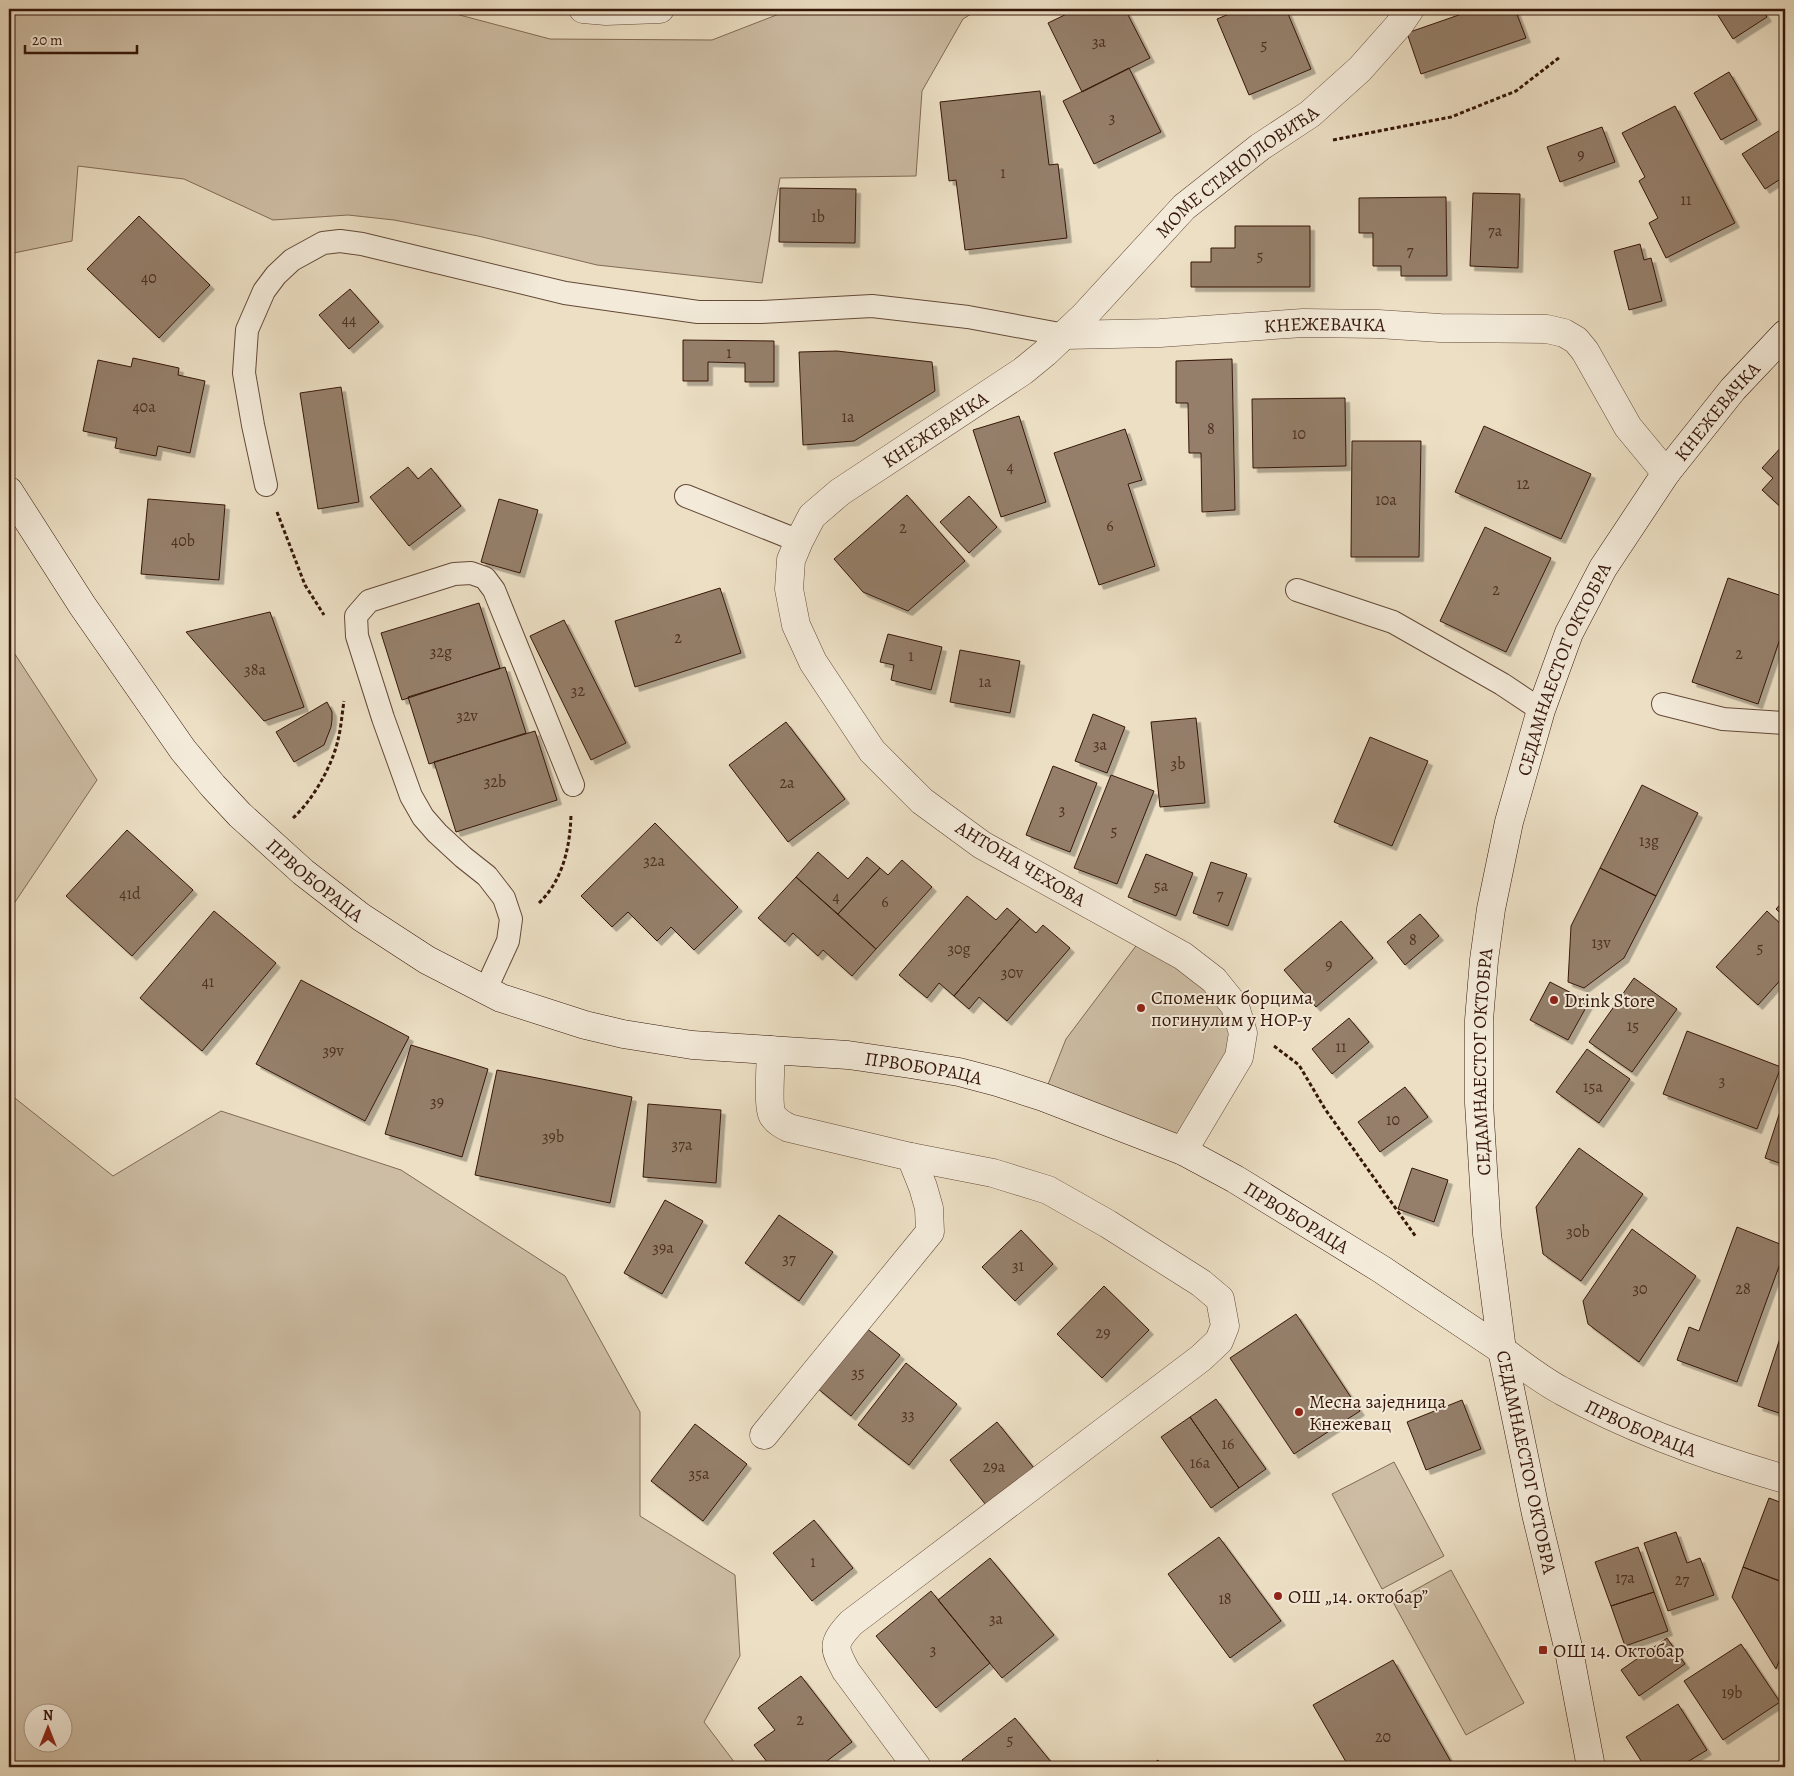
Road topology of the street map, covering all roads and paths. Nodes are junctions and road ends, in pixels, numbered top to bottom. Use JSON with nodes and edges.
{"nodes":[{"id":1,"x":583,"y":9,"type":"edge"},
{"id":2,"x":660,"y":9,"type":"edge"},
{"id":3,"x":1410,"y":9,"type":"edge"},
{"id":4,"x":1560,"y":57,"type":"dead end"},
{"id":5,"x":1324,"y":142,"type":"dead end"},
{"id":6,"x":1785,"y":334,"type":"edge"},
{"id":7,"x":1065,"y":335,"type":"junction"},
{"id":8,"x":1666,"y":473,"type":"junction"},
{"id":9,"x":266,"y":485,"type":"joint"},
{"id":10,"x":9,"y":490,"type":"edge"},
{"id":11,"x":686,"y":496,"type":"dead end"},
{"id":12,"x":799,"y":540,"type":"junction"},
{"id":13,"x":1297,"y":590,"type":"dead end"},
{"id":14,"x":326,"y":620,"type":"dead end"},
{"id":15,"x":344,"y":700,"type":"dead end"},
{"id":16,"x":1663,"y":704,"type":"dead end"},
{"id":17,"x":1541,"y":710,"type":"junction"},
{"id":18,"x":1785,"y":723,"type":"edge"},
{"id":19,"x":573,"y":785,"type":"joint"},
{"id":20,"x":268,"y":840,"type":"junction"},
{"id":21,"x":511,"y":919,"type":"junction"},
{"id":22,"x":485,"y":991,"type":"junction"},
{"id":23,"x":1244,"y":1033,"type":"junction"},
{"id":24,"x":771,"y":1050,"type":"junction"},
{"id":25,"x":1183,"y":1151,"type":"junction"},
{"id":26,"x":911,"y":1157,"type":"junction"},
{"id":27,"x":1416,"y":1237,"type":"dead end"},
{"id":28,"x":1502,"y":1350,"type":"junction"},
{"id":29,"x":764,"y":1435,"type":"dead end"},
{"id":30,"x":1785,"y":1479,"type":"edge"},
{"id":31,"x":917,"y":1767,"type":"edge"},
{"id":32,"x":1591,"y":1767,"type":"edge"}],
"edges":[{"from":1,"to":2,"type":"street"},
{"from":3,"to":7,"type":"street","name":"МОМЕ СТАНОЈЛОВИЋА"},
{"from":4,"to":5,"type":"path"},
{"from":6,"to":8,"type":"street","name":"КНЕЖЕВАЧКА"},
{"from":7,"to":8,"type":"street","name":"КНЕЖЕВАЧКА"},
{"from":7,"to":9,"type":"lane"},
{"from":7,"to":12,"type":"street","name":"КНЕЖЕВАЧКА"},
{"from":8,"to":17,"type":"street","name":"СЕДАМНАЕСТОГ ОКТОБРА"},
{"from":9,"to":14,"type":"path"},
{"from":10,"to":20,"type":"street","name":"ПРВОБОРАЦА"},
{"from":11,"to":12,"type":"lane"},
{"from":12,"to":23,"type":"street","name":"АНТОНА ЧЕХОВА"},
{"from":13,"to":17,"type":"lane"},
{"from":15,"to":20,"type":"path"},
{"from":16,"to":18,"type":"lane"},
{"from":17,"to":28,"type":"street","name":"СЕДАМНАЕСТОГ ОКТОБРА"},
{"from":19,"to":21,"type":"path"},
{"from":19,"to":21,"type":"lane"},
{"from":20,"to":22,"type":"street","name":"ПРВОБОРАЦА"},
{"from":21,"to":22,"type":"lane"},
{"from":22,"to":24,"type":"street","name":"ПРВОБОРАЦА"},
{"from":23,"to":25,"type":"street"},
{"from":23,"to":27,"type":"path"},
{"from":24,"to":25,"type":"street","name":"ПРВОБОРАЦА"},
{"from":24,"to":26,"type":"street"},
{"from":25,"to":28,"type":"street","name":"ПРВОБОРАЦА"},
{"from":26,"to":29,"type":"street"},
{"from":26,"to":31,"type":"street"},
{"from":28,"to":30,"type":"street","name":"ПРВОБОРАЦА"},
{"from":28,"to":32,"type":"street","name":"СЕДАМНАЕСТОГ ОКТОБРА"}]}
